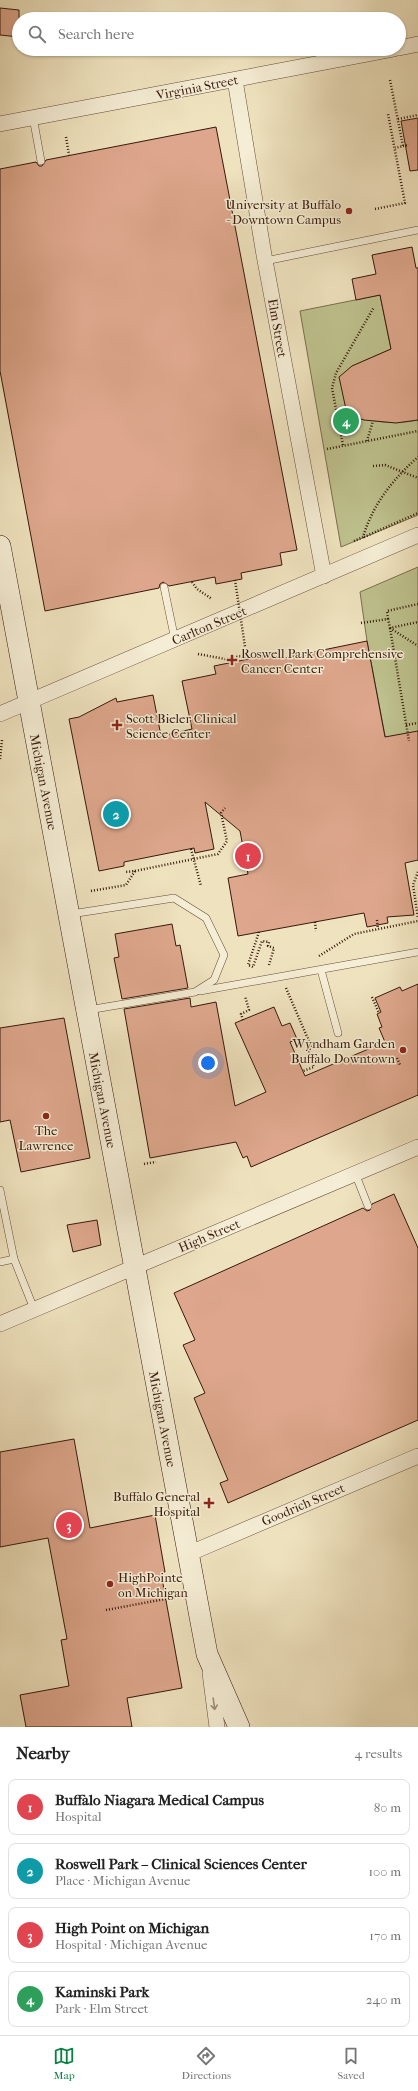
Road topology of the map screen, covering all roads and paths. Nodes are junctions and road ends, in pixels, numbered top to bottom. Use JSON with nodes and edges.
{"nodes":[{"id":1,"x":418,"y":44,"type":"edge"},
{"id":2,"x":406,"y":47,"type":"edge"},
{"id":3,"x":358,"y":56,"type":"edge"},
{"id":4,"x":235,"y":80,"type":"junction"},
{"id":5,"x":390,"y":80,"type":"dead end"},
{"id":6,"x":388,"y":114,"type":"dead end"},
{"id":7,"x":418,"y":115,"type":"edge"},
{"id":8,"x":33,"y":118,"type":"junction"},
{"id":9,"x":398,"y":119,"type":"junction"},
{"id":10,"x":0,"y":124,"type":"edge"},
{"id":11,"x":66,"y":137,"type":"dead end"},
{"id":12,"x":409,"y":145,"type":"dead end"},
{"id":13,"x":402,"y":146,"type":"junction"},
{"id":14,"x":395,"y":148,"type":"junction"},
{"id":15,"x":69,"y":155,"type":"dead end"},
{"id":16,"x":41,"y":161,"type":"dead end"},
{"id":17,"x":375,"y":209,"type":"dead end"},
{"id":18,"x":418,"y":230,"type":"edge"},
{"id":19,"x":265,"y":261,"type":"junction"},
{"id":20,"x":374,"y":307,"type":"dead end"},
{"id":21,"x":373,"y":421,"type":"dead end"},
{"id":22,"x":418,"y":431,"type":"edge"},
{"id":23,"x":367,"y":441,"type":"junction"},
{"id":24,"x":343,"y":445,"type":"junction"},
{"id":25,"x":327,"y":449,"type":"dead end"},
{"id":26,"x":418,"y":456,"type":"edge"},
{"id":27,"x":373,"y":466,"type":"dead end"},
{"id":28,"x":401,"y":472,"type":"junction"},
{"id":29,"x":418,"y":478,"type":"edge"},
{"id":30,"x":418,"y":513,"type":"edge"},
{"id":31,"x":418,"y":536,"type":"edge"},
{"id":32,"x":363,"y":537,"type":"junction"},
{"id":33,"x":354,"y":541,"type":"dead end"},
{"id":34,"x":0,"y":546,"type":"edge"},
{"id":35,"x":324,"y":576,"type":"junction"},
{"id":36,"x":235,"y":580,"type":"dead end"},
{"id":37,"x":192,"y":582,"type":"dead end"},
{"id":38,"x":164,"y":587,"type":"dead end"},
{"id":39,"x":212,"y":599,"type":"dead end"},
{"id":40,"x":418,"y":604,"type":"edge"},
{"id":41,"x":388,"y":619,"type":"junction"},
{"id":42,"x":418,"y":622,"type":"edge"},
{"id":43,"x":361,"y":623,"type":"dead end"},
{"id":44,"x":390,"y":628,"type":"junction"},
{"id":45,"x":175,"y":640,"type":"junction"},
{"id":46,"x":418,"y":646,"type":"edge"},
{"id":47,"x":260,"y":653,"type":"dead end"},
{"id":48,"x":198,"y":654,"type":"dead end"},
{"id":49,"x":252,"y":654,"type":"dead end"},
{"id":50,"x":242,"y":656,"type":"dead end"},
{"id":51,"x":247,"y":660,"type":"dead end"},
{"id":52,"x":29,"y":702,"type":"junction"},
{"id":53,"x":0,"y":714,"type":"edge"},
{"id":54,"x":418,"y":723,"type":"edge"},
{"id":55,"x":406,"y":725,"type":"junction"},
{"id":56,"x":2,"y":740,"type":"dead end"},
{"id":57,"x":409,"y":741,"type":"dead end"},
{"id":58,"x":0,"y":759,"type":"edge"},
{"id":59,"x":225,"y":808,"type":"dead end"},
{"id":60,"x":191,"y":849,"type":"dead end"},
{"id":61,"x":193,"y":859,"type":"junction"},
{"id":62,"x":134,"y":871,"type":"junction"},
{"id":63,"x":126,"y":872,"type":"dead end"},
{"id":64,"x":418,"y":872,"type":"edge"},
{"id":65,"x":200,"y":886,"type":"dead end"},
{"id":66,"x":91,"y":891,"type":"dead end"},
{"id":67,"x":69,"y":915,"type":"junction"},
{"id":68,"x":377,"y":920,"type":"dead end"},
{"id":69,"x":418,"y":920,"type":"edge"},
{"id":70,"x":315,"y":922,"type":"dead end"},
{"id":71,"x":378,"y":929,"type":"junction"},
{"id":72,"x":316,"y":931,"type":"dead end"},
{"id":73,"x":259,"y":932,"type":"dead end"},
{"id":74,"x":418,"y":952,"type":"edge"},
{"id":75,"x":317,"y":957,"type":"dead end"},
{"id":76,"x":321,"y":970,"type":"junction"},
{"id":77,"x":273,"y":971,"type":"dead end"},
{"id":78,"x":285,"y":986,"type":"dead end"},
{"id":79,"x":195,"y":992,"type":"junction"},
{"id":80,"x":244,"y":994,"type":"dead end"},
{"id":81,"x":372,"y":997,"type":"dead end"},
{"id":82,"x":87,"y":1010,"type":"junction"},
{"id":83,"x":379,"y":1013,"type":"dead end"},
{"id":84,"x":243,"y":1020,"type":"dead end"},
{"id":85,"x":338,"y":1033,"type":"dead end"},
{"id":86,"x":397,"y":1058,"type":"dead end"},
{"id":87,"x":400,"y":1065,"type":"dead end"},
{"id":88,"x":303,"y":1071,"type":"dead end"},
{"id":89,"x":418,"y":1146,"type":"edge"},
{"id":90,"x":156,"y":1162,"type":"dead end"},
{"id":91,"x":144,"y":1164,"type":"dead end"},
{"id":92,"x":355,"y":1173,"type":"junction"},
{"id":93,"x":0,"y":1190,"type":"edge"},
{"id":94,"x":368,"y":1206,"type":"dead end"},
{"id":95,"x":14,"y":1259,"type":"junction"},
{"id":96,"x":0,"y":1262,"type":"edge"},
{"id":97,"x":134,"y":1267,"type":"junction"},
{"id":98,"x":34,"y":1309,"type":"junction"},
{"id":99,"x":0,"y":1324,"type":"edge"},
{"id":100,"x":418,"y":1456,"type":"edge"},
{"id":101,"x":188,"y":1554,"type":"junction"},
{"id":102,"x":176,"y":1597,"type":"dead end"},
{"id":103,"x":106,"y":1610,"type":"dead end"},
{"id":104,"x":207,"y":1654,"type":"junction"},
{"id":105,"x":218,"y":1727,"type":"edge"},
{"id":106,"x":239,"y":1727,"type":"edge"}],
"edges":[{"from":1,"to":2,"type":"street"},
{"from":3,"to":4,"type":"street","name":"Virginia Street"},
{"from":4,"to":8,"type":"street","name":"Virginia Street"},
{"from":4,"to":19,"type":"street","name":"Elm Street"},
{"from":5,"to":9,"type":"path"},
{"from":6,"to":14,"type":"path"},
{"from":7,"to":9,"type":"path"},
{"from":8,"to":10,"type":"street","name":"Virginia Street"},
{"from":8,"to":16,"type":"lane"},
{"from":9,"to":13,"type":"path"},
{"from":11,"to":15,"type":"path"},
{"from":12,"to":13,"type":"path"},
{"from":13,"to":14,"type":"path"},
{"from":14,"to":17,"type":"path"},
{"from":18,"to":19,"type":"lane"},
{"from":19,"to":35,"type":"street","name":"Elm Street"},
{"from":20,"to":24,"type":"path"},
{"from":21,"to":23,"type":"path"},
{"from":22,"to":23,"type":"path"},
{"from":23,"to":24,"type":"path"},
{"from":24,"to":25,"type":"path"},
{"from":26,"to":28,"type":"path"},
{"from":27,"to":28,"type":"path"},
{"from":28,"to":29,"type":"path"},
{"from":28,"to":32,"type":"path"},
{"from":30,"to":32,"type":"path"},
{"from":31,"to":35,"type":"street","name":"Carlton Street"},
{"from":32,"to":33,"type":"path"},
{"from":34,"to":52,"type":"street","name":"Michigan Avenue"},
{"from":35,"to":45,"type":"street","name":"Carlton Street"},
{"from":36,"to":51,"type":"path","bridge":true},
{"from":37,"to":39,"type":"path"},
{"from":38,"to":45,"type":"lane"},
{"from":40,"to":41,"type":"path"},
{"from":41,"to":43,"type":"path"},
{"from":41,"to":44,"type":"path"},
{"from":42,"to":44,"type":"path"},
{"from":44,"to":46,"type":"path"},
{"from":44,"to":55,"type":"path"},
{"from":45,"to":52,"type":"street","name":"Carlton Street"},
{"from":47,"to":49,"type":"path"},
{"from":48,"to":50,"type":"path"},
{"from":52,"to":53,"type":"street","name":"Carlton Street"},
{"from":52,"to":67,"type":"street","name":"Michigan Avenue"},
{"from":54,"to":55,"type":"path"},
{"from":55,"to":57,"type":"path"},
{"from":56,"to":58,"type":"path"},
{"from":59,"to":61,"type":"path"},
{"from":60,"to":61,"type":"path"},
{"from":61,"to":62,"type":"path"},
{"from":61,"to":65,"type":"path"},
{"from":62,"to":63,"type":"path"},
{"from":62,"to":66,"type":"path"},
{"from":64,"to":69,"type":"path"},
{"from":67,"to":79,"type":"lane"},
{"from":67,"to":82,"type":"street","name":"Michigan Avenue"},
{"from":68,"to":71,"type":"path"},
{"from":69,"to":71,"type":"path"},
{"from":70,"to":72,"type":"path"},
{"from":71,"to":75,"type":"path"},
{"from":73,"to":77,"type":"path"},
{"from":74,"to":76,"type":"lane"},
{"from":76,"to":79,"type":"lane"},
{"from":76,"to":85,"type":"lane"},
{"from":78,"to":88,"type":"path"},
{"from":79,"to":82,"type":"lane"},
{"from":80,"to":84,"type":"path"},
{"from":81,"to":83,"type":"path"},
{"from":82,"to":97,"type":"street","name":"Michigan Avenue"},
{"from":86,"to":87,"type":"path"},
{"from":89,"to":92,"type":"street","name":"High Street"},
{"from":90,"to":91,"type":"path"},
{"from":92,"to":94,"type":"lane"},
{"from":92,"to":97,"type":"street","name":"High Street"},
{"from":93,"to":95,"type":"lane"},
{"from":95,"to":96,"type":"lane"},
{"from":95,"to":98,"type":"lane"},
{"from":97,"to":98,"type":"street","name":"High Street"},
{"from":97,"to":101,"type":"street","name":"Michigan Avenue"},
{"from":98,"to":99,"type":"street","name":"High Street"},
{"from":100,"to":101,"type":"street","name":"Goodrich Street"},
{"from":101,"to":104,"type":"street","name":"Michigan Avenue"},
{"from":102,"to":103,"type":"path"},
{"from":104,"to":105,"type":"street","name":"Michigan Avenue","one_way":true},
{"from":104,"to":106,"type":"street","name":"Michigan Avenue"}]}
